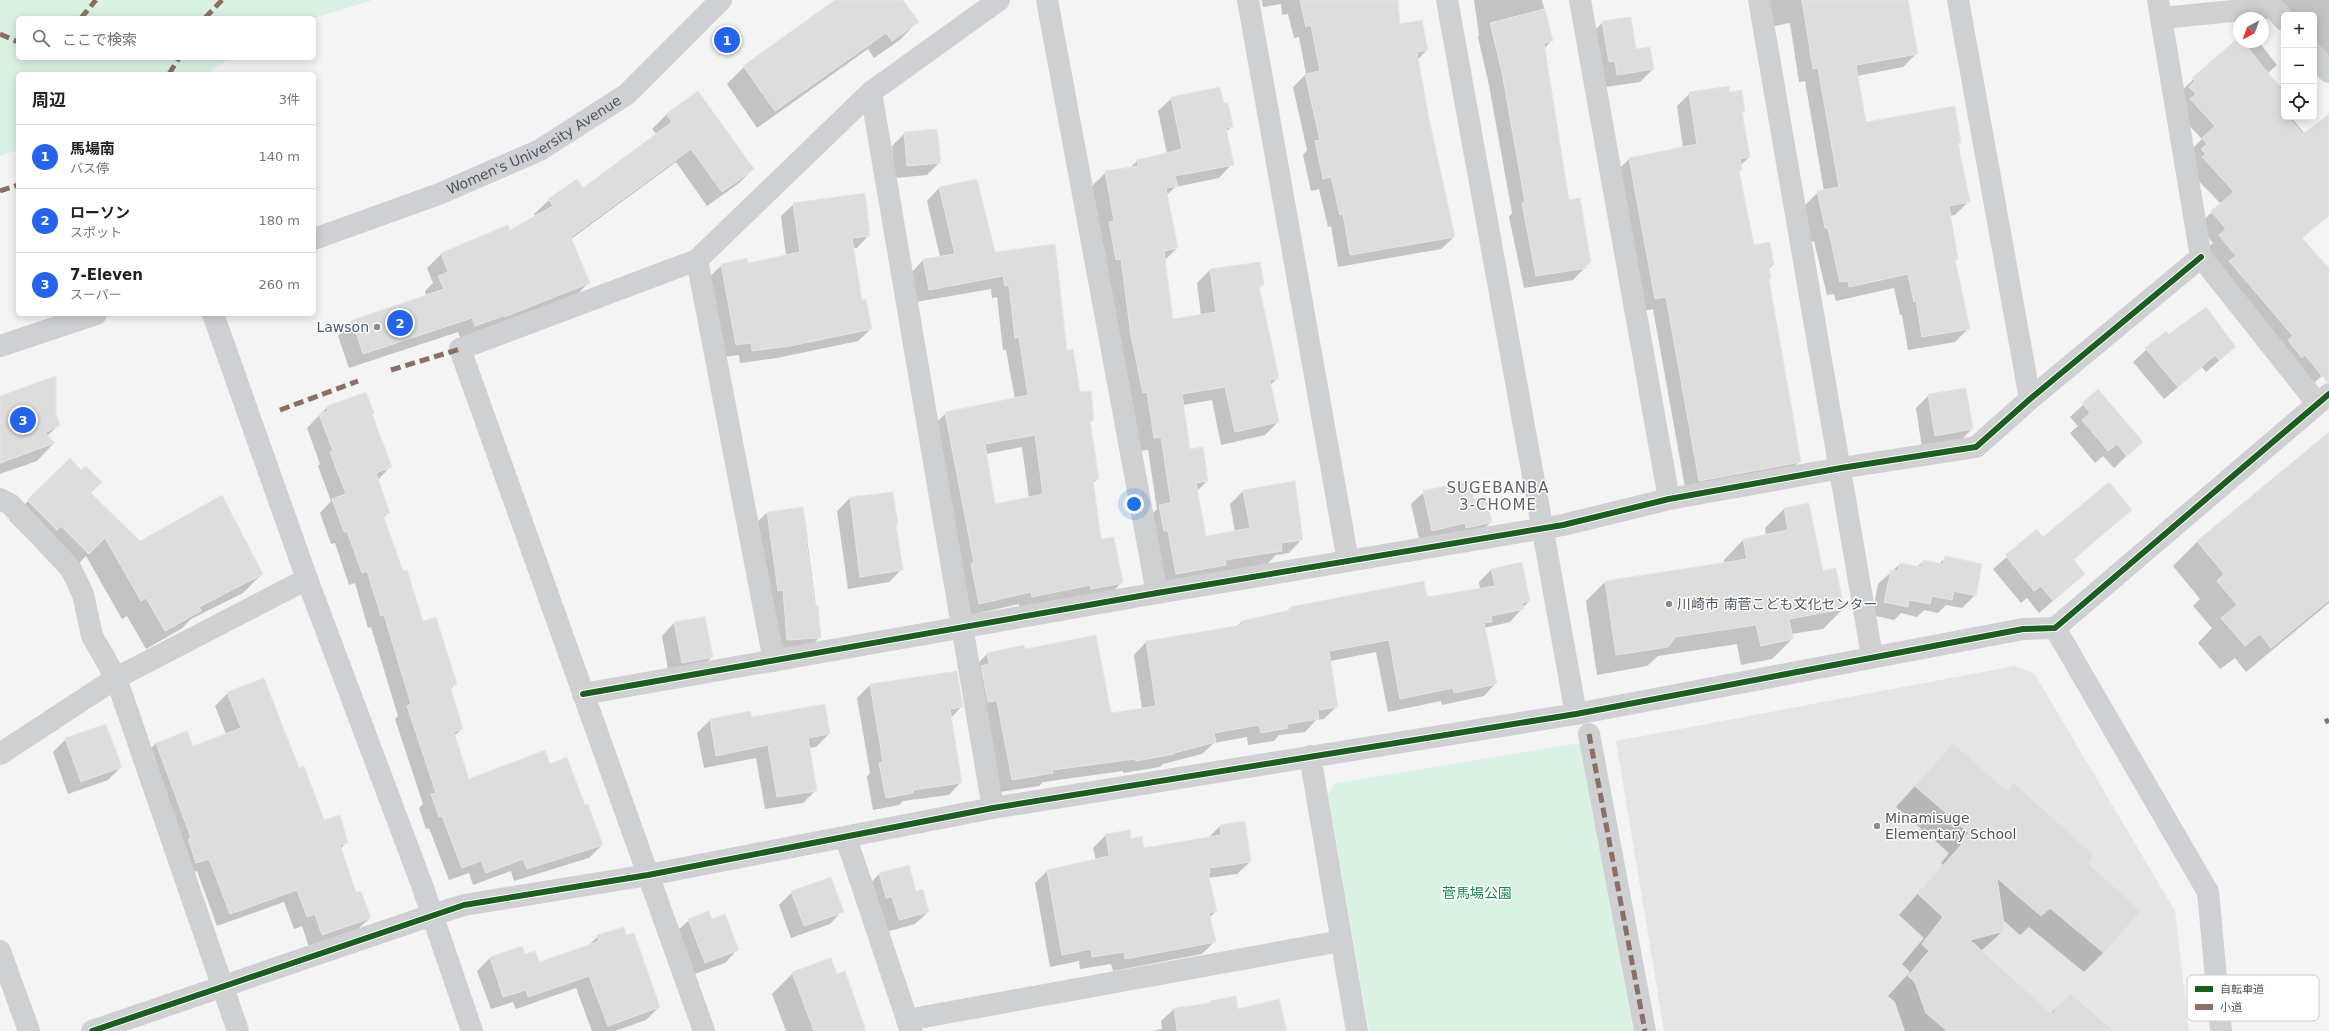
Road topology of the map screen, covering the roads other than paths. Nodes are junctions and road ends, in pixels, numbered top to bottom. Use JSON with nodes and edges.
{"nodes":[{"id":1,"x":721,"y":0,"type":"edge"},
{"id":2,"x":999,"y":0,"type":"edge"},
{"id":3,"x":1047,"y":0,"type":"edge"},
{"id":4,"x":1248,"y":0,"type":"edge"},
{"id":5,"x":1447,"y":0,"type":"edge"},
{"id":6,"x":1580,"y":0,"type":"edge"},
{"id":7,"x":1759,"y":0,"type":"edge"},
{"id":8,"x":1958,"y":0,"type":"edge"},
{"id":9,"x":2160,"y":9,"type":"edge"},
{"id":10,"x":2281,"y":16,"type":"edge"},
{"id":11,"x":2317,"y":58,"type":"edge"},
{"id":12,"x":2329,"y":72,"type":"edge"},
{"id":13,"x":871,"y":92,"type":"junction"},
{"id":14,"x":316,"y":238,"type":"edge"},
{"id":15,"x":2201,"y":257,"type":"junction"},
{"id":16,"x":697,"y":260,"type":"junction"},
{"id":17,"x":90,"y":316,"type":"edge"},
{"id":18,"x":213,"y":316,"type":"edge"},
{"id":19,"x":0,"y":346,"type":"edge"},
{"id":20,"x":2323,"y":398,"type":"edge"},
{"id":21,"x":2030,"y":399,"type":"junction"},
{"id":22,"x":1841,"y":468,"type":"junction"},
{"id":23,"x":0,"y":499,"type":"edge"},
{"id":24,"x":1669,"y":499,"type":"junction"},
{"id":25,"x":1543,"y":529,"type":"junction"},
{"id":26,"x":1348,"y":561,"type":"junction"},
{"id":27,"x":306,"y":580,"type":"junction"},
{"id":28,"x":1157,"y":593,"type":"junction"},
{"id":29,"x":964,"y":627,"type":"junction"},
{"id":30,"x":2055,"y":628,"type":"junction"},
{"id":31,"x":1872,"y":656,"type":"junction"},
{"id":32,"x":774,"y":661,"type":"junction"},
{"id":33,"x":116,"y":678,"type":"junction"},
{"id":34,"x":583,"y":694,"type":"junction"},
{"id":35,"x":1576,"y":714,"type":"junction"},
{"id":36,"x":1589,"y":734,"type":"dead end"},
{"id":37,"x":0,"y":754,"type":"edge"},
{"id":38,"x":1310,"y":756,"type":"junction"},
{"id":39,"x":993,"y":808,"type":"junction"},
{"id":40,"x":846,"y":838,"type":"junction"},
{"id":41,"x":648,"y":875,"type":"junction"},
{"id":42,"x":432,"y":915,"type":"junction"},
{"id":43,"x":1342,"y":941,"type":"junction"},
{"id":44,"x":0,"y":951,"type":"edge"},
{"id":45,"x":2216,"y":975,"type":"edge"},
{"id":46,"x":222,"y":986,"type":"junction"},
{"id":47,"x":2220,"y":1021,"type":"edge"},
{"id":48,"x":909,"y":1026,"type":"edge"},
{"id":49,"x":29,"y":1031,"type":"edge"},
{"id":50,"x":92,"y":1031,"type":"edge"},
{"id":51,"x":238,"y":1031,"type":"edge"},
{"id":52,"x":472,"y":1031,"type":"edge"},
{"id":53,"x":704,"y":1031,"type":"edge"},
{"id":54,"x":1357,"y":1031,"type":"edge"},
{"id":55,"x":1645,"y":1031,"type":"edge"},
{"id":56,"x":2221,"y":1031,"type":"edge"}],
"edges":[{"from":1,"to":14,"type":"street","name":"Women's University Avenue"},
{"from":2,"to":13,"type":"street"},
{"from":3,"to":28,"type":"street"},
{"from":4,"to":26,"type":"street"},
{"from":5,"to":25,"type":"street"},
{"from":6,"to":24,"type":"street"},
{"from":7,"to":22,"type":"street"},
{"from":8,"to":21,"type":"street"},
{"from":9,"to":10,"type":"street"},
{"from":9,"to":15,"type":"street"},
{"from":11,"to":12,"type":"street"},
{"from":13,"to":16,"type":"street"},
{"from":13,"to":29,"type":"street"},
{"from":15,"to":20,"type":"street"},
{"from":15,"to":21,"type":"street"},
{"from":16,"to":32,"type":"street"},
{"from":16,"to":34,"type":"street"},
{"from":17,"to":19,"type":"street"},
{"from":18,"to":27,"type":"street"},
{"from":20,"to":30,"type":"street"},
{"from":21,"to":22,"type":"street"},
{"from":22,"to":24,"type":"street"},
{"from":22,"to":31,"type":"street"},
{"from":23,"to":33,"type":"street"},
{"from":24,"to":25,"type":"street"},
{"from":25,"to":26,"type":"street"},
{"from":25,"to":35,"type":"street"},
{"from":26,"to":28,"type":"street"},
{"from":27,"to":33,"type":"street"},
{"from":27,"to":42,"type":"street"},
{"from":28,"to":29,"type":"street"},
{"from":29,"to":32,"type":"street"},
{"from":29,"to":39,"type":"street"},
{"from":30,"to":31,"type":"street"},
{"from":30,"to":45,"type":"street"},
{"from":31,"to":35,"type":"street"},
{"from":32,"to":34,"type":"street"},
{"from":33,"to":37,"type":"street"},
{"from":33,"to":46,"type":"street"},
{"from":34,"to":41,"type":"street"},
{"from":35,"to":38,"type":"street"},
{"from":36,"to":55,"type":"street"},
{"from":38,"to":39,"type":"street"},
{"from":38,"to":43,"type":"street"},
{"from":39,"to":40,"type":"street"},
{"from":40,"to":41,"type":"street"},
{"from":40,"to":48,"type":"street"},
{"from":41,"to":42,"type":"street"},
{"from":41,"to":53,"type":"street"},
{"from":42,"to":46,"type":"street"},
{"from":42,"to":52,"type":"street"},
{"from":43,"to":48,"type":"street"},
{"from":43,"to":54,"type":"street"},
{"from":44,"to":49,"type":"street"},
{"from":46,"to":50,"type":"street"},
{"from":46,"to":51,"type":"street"},
{"from":47,"to":56,"type":"street"}]}
